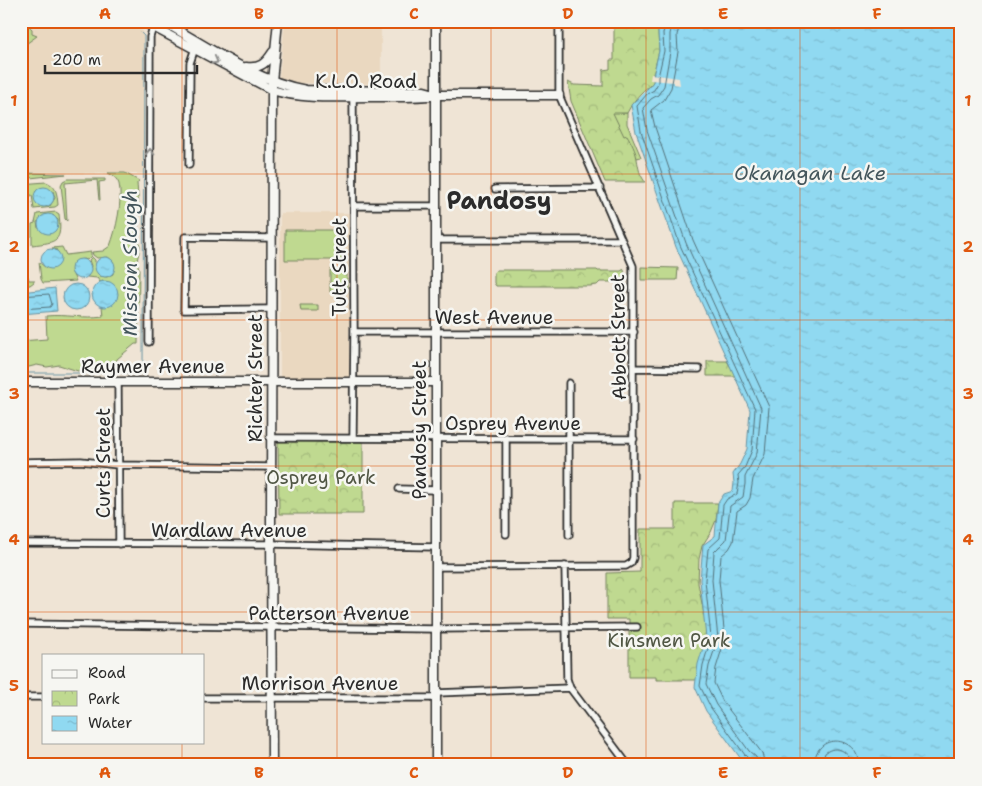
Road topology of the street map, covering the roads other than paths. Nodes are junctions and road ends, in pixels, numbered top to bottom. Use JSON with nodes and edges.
{"nodes":[{"id":1,"x":142,"y":21,"type":"edge"},
{"id":2,"x":162,"y":21,"type":"edge"},
{"id":3,"x":278,"y":21,"type":"edge"},
{"id":4,"x":436,"y":21,"type":"edge"},
{"id":5,"x":559,"y":21,"type":"edge"},
{"id":6,"x":154,"y":27,"type":"junction"},
{"id":7,"x":198,"y":41,"type":"junction"},
{"id":8,"x":194,"y":49,"type":"junction"},
{"id":9,"x":274,"y":50,"type":"junction"},
{"id":10,"x":244,"y":67,"type":"junction"},
{"id":11,"x":272,"y":81,"type":"junction"},
{"id":12,"x":272,"y":90,"type":"junction"},
{"id":13,"x":437,"y":95,"type":"junction"},
{"id":14,"x":558,"y":95,"type":"junction"},
{"id":15,"x":353,"y":97,"type":"junction"},
{"id":16,"x":189,"y":165,"type":"dead end"},
{"id":17,"x":600,"y":188,"type":"junction"},
{"id":18,"x":496,"y":189,"type":"dead end"},
{"id":19,"x":354,"y":206,"type":"junction"},
{"id":20,"x":436,"y":206,"type":"junction"},
{"id":21,"x":271,"y":238,"type":"junction"},
{"id":22,"x":436,"y":240,"type":"junction"},
{"id":23,"x":621,"y":240,"type":"junction"},
{"id":24,"x":271,"y":308,"type":"junction"},
{"id":25,"x":354,"y":332,"type":"junction"},
{"id":26,"x":435,"y":332,"type":"junction"},
{"id":27,"x":634,"y":332,"type":"junction"},
{"id":28,"x":149,"y":342,"type":"dead end"},
{"id":29,"x":634,"y":368,"type":"junction"},
{"id":30,"x":699,"y":369,"type":"dead end"},
{"id":31,"x":21,"y":382,"type":"edge"},
{"id":32,"x":354,"y":382,"type":"junction"},
{"id":33,"x":435,"y":382,"type":"junction"},
{"id":34,"x":118,"y":383,"type":"junction"},
{"id":35,"x":271,"y":383,"type":"junction"},
{"id":36,"x":569,"y":383,"type":"dead end"},
{"id":37,"x":353,"y":437,"type":"junction"},
{"id":38,"x":272,"y":438,"type":"junction"},
{"id":39,"x":436,"y":438,"type":"junction"},
{"id":40,"x":506,"y":438,"type":"junction"},
{"id":41,"x":569,"y":438,"type":"junction"},
{"id":42,"x":634,"y":439,"type":"junction"},
{"id":43,"x":21,"y":462,"type":"edge"},
{"id":44,"x":118,"y":465,"type":"junction"},
{"id":45,"x":271,"y":467,"type":"junction"},
{"id":46,"x":399,"y":490,"type":"dead end"},
{"id":47,"x":435,"y":490,"type":"junction"},
{"id":48,"x":506,"y":534,"type":"dead end"},
{"id":49,"x":569,"y":536,"type":"dead end"},
{"id":50,"x":21,"y":543,"type":"edge"},
{"id":51,"x":119,"y":544,"type":"junction"},
{"id":52,"x":271,"y":544,"type":"junction"},
{"id":53,"x":436,"y":548,"type":"junction"},
{"id":54,"x":565,"y":566,"type":"junction"},
{"id":55,"x":436,"y":567,"type":"junction"},
{"id":56,"x":21,"y":624,"type":"edge"},
{"id":57,"x":566,"y":626,"type":"junction"},
{"id":58,"x":272,"y":627,"type":"junction"},
{"id":59,"x":637,"y":627,"type":"dead end"},
{"id":60,"x":436,"y":629,"type":"junction"},
{"id":61,"x":570,"y":688,"type":"junction"},
{"id":62,"x":436,"y":695,"type":"junction"},
{"id":63,"x":21,"y":697,"type":"edge"},
{"id":64,"x":42,"y":697,"type":"edge"},
{"id":65,"x":205,"y":698,"type":"edge"},
{"id":66,"x":272,"y":698,"type":"junction"},
{"id":67,"x":272,"y":765,"type":"edge"},
{"id":68,"x":436,"y":765,"type":"edge"},
{"id":69,"x":628,"y":765,"type":"edge"}],
"edges":[{"from":1,"to":6,"type":"street","name":"K.L.O. Road"},
{"from":2,"to":7,"type":"street","name":"K.L.O. Road"},
{"from":3,"to":9,"type":"street","name":"Richter Street"},
{"from":4,"to":13,"type":"street","name":"Pandosy Street"},
{"from":5,"to":14,"type":"street"},
{"from":6,"to":8,"type":"street","name":"K.L.O. Road"},
{"from":28,"to":6,"type":"street","one_way":true},
{"from":7,"to":8,"type":"street"},
{"from":7,"to":10,"type":"street","name":"K.L.O. Road"},
{"from":8,"to":12,"type":"street","name":"K.L.O. Road","one_way":true},
{"from":8,"to":16,"type":"street"},
{"from":9,"to":10,"type":"street"},
{"from":9,"to":11,"type":"street","name":"Richter Street"},
{"from":10,"to":11,"type":"street","name":"K.L.O. Road"},
{"from":11,"to":12,"type":"street","name":"Richter Street"},
{"from":11,"to":13,"type":"street","name":"K.L.O. Road"},
{"from":12,"to":15,"type":"street","name":"K.L.O. Road"},
{"from":12,"to":21,"type":"street","name":"Richter Street"},
{"from":13,"to":14,"type":"street"},
{"from":13,"to":15,"type":"street","name":"K.L.O. Road"},
{"from":13,"to":20,"type":"street","name":"Pandosy Street"},
{"from":14,"to":17,"type":"street","name":"Abbott Street"},
{"from":15,"to":19,"type":"street","name":"Tutt Street"},
{"from":17,"to":18,"type":"street"},
{"from":17,"to":23,"type":"street","name":"Abbott Street"},
{"from":19,"to":20,"type":"street"},
{"from":19,"to":25,"type":"street","name":"Tutt Street"},
{"from":20,"to":22,"type":"street","name":"Pandosy Street"},
{"from":21,"to":24,"type":"street","name":"Richter Street"},
{"from":21,"to":24,"type":"street"},
{"from":22,"to":23,"type":"street"},
{"from":22,"to":26,"type":"street","name":"Pandosy Street"},
{"from":23,"to":27,"type":"street","name":"Abbott Street"},
{"from":24,"to":35,"type":"street","name":"Richter Street"},
{"from":25,"to":26,"type":"street","name":"West Avenue"},
{"from":25,"to":32,"type":"street","name":"Tutt Street"},
{"from":26,"to":27,"type":"street","name":"West Avenue"},
{"from":26,"to":33,"type":"street","name":"Pandosy Street"},
{"from":27,"to":29,"type":"street","name":"Abbott Street"},
{"from":29,"to":30,"type":"street"},
{"from":29,"to":42,"type":"street","name":"Abbott Street"},
{"from":31,"to":34,"type":"street","name":"Raymer Avenue"},
{"from":32,"to":33,"type":"street","name":"Raymer Avenue"},
{"from":32,"to":35,"type":"street","name":"Raymer Avenue"},
{"from":32,"to":37,"type":"street","name":"Tutt Street"},
{"from":33,"to":39,"type":"street","name":"Pandosy Street"},
{"from":34,"to":35,"type":"street","name":"Raymer Avenue"},
{"from":34,"to":44,"type":"street","name":"Curts Street"},
{"from":35,"to":38,"type":"street","name":"Richter Street"},
{"from":36,"to":41,"type":"street"},
{"from":37,"to":38,"type":"street","name":"Osprey Avenue"},
{"from":37,"to":39,"type":"street","name":"Osprey Avenue"},
{"from":38,"to":45,"type":"street","name":"Richter Street"},
{"from":39,"to":40,"type":"street","name":"Osprey Avenue"},
{"from":39,"to":47,"type":"street","name":"Pandosy Street"},
{"from":40,"to":41,"type":"street","name":"Osprey Avenue"},
{"from":40,"to":48,"type":"street"},
{"from":41,"to":42,"type":"street","name":"Osprey Avenue"},
{"from":41,"to":49,"type":"street"},
{"from":42,"to":54,"type":"street","name":"Abbott Street"},
{"from":43,"to":44,"type":"street"},
{"from":44,"to":45,"type":"street"},
{"from":44,"to":51,"type":"street","name":"Curts Street"},
{"from":45,"to":52,"type":"street","name":"Richter Street"},
{"from":46,"to":47,"type":"street"},
{"from":47,"to":53,"type":"street","name":"Pandosy Street"},
{"from":50,"to":51,"type":"street","name":"Wardlaw Avenue"},
{"from":51,"to":52,"type":"street","name":"Wardlaw Avenue"},
{"from":52,"to":53,"type":"street","name":"Wardlaw Avenue"},
{"from":52,"to":58,"type":"street","name":"Richter Street"},
{"from":53,"to":55,"type":"street","name":"Pandosy Street"},
{"from":54,"to":55,"type":"street"},
{"from":54,"to":57,"type":"street"},
{"from":55,"to":60,"type":"street","name":"Pandosy Street"},
{"from":56,"to":58,"type":"street","name":"Patterson Avenue"},
{"from":57,"to":59,"type":"street","name":"Patterson Avenue"},
{"from":57,"to":60,"type":"street","name":"Patterson Avenue"},
{"from":57,"to":61,"type":"street"},
{"from":58,"to":60,"type":"street","name":"Patterson Avenue"},
{"from":58,"to":66,"type":"street","name":"Richter Street"},
{"from":60,"to":62,"type":"street","name":"Pandosy Street"},
{"from":61,"to":62,"type":"street","name":"Morrison Avenue"},
{"from":61,"to":69,"type":"street"},
{"from":62,"to":66,"type":"street","name":"Morrison Avenue"},
{"from":62,"to":68,"type":"street","name":"Pandosy Street"},
{"from":63,"to":64,"type":"street"},
{"from":65,"to":66,"type":"street","name":"Morrison Avenue"},
{"from":66,"to":67,"type":"street","name":"Richter Street"}]}
